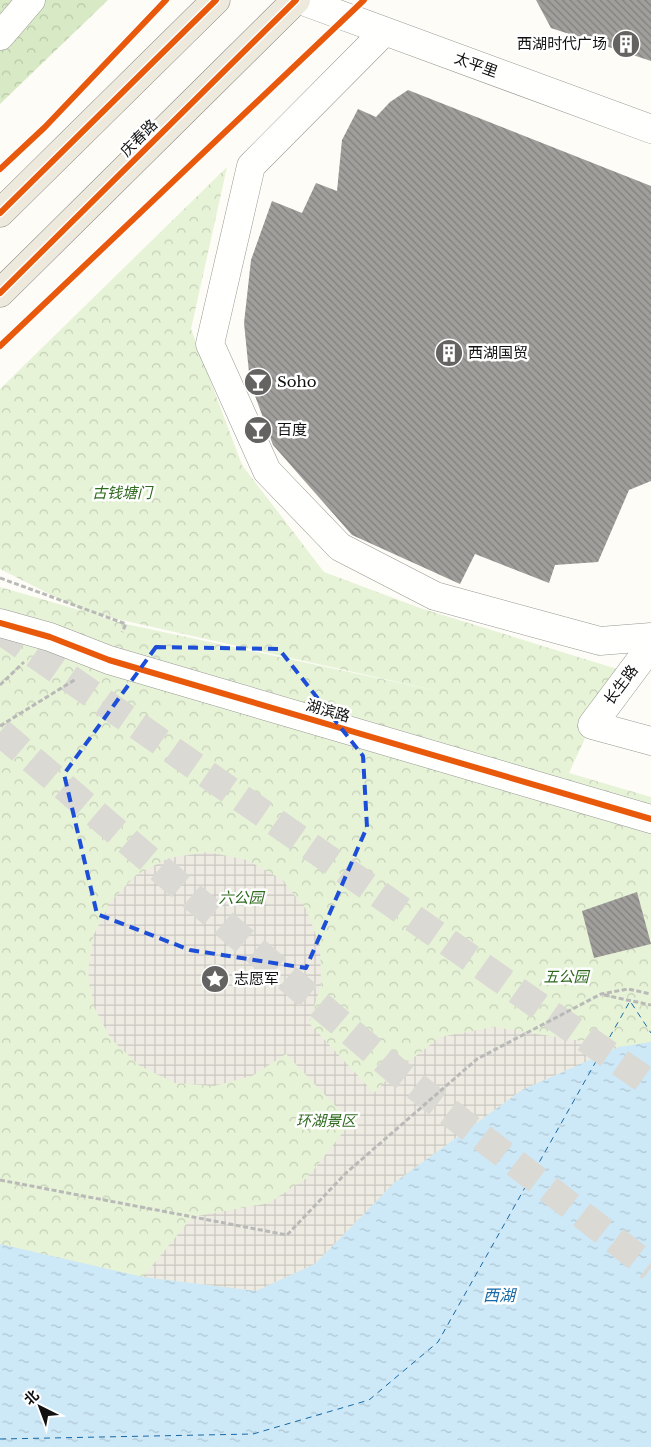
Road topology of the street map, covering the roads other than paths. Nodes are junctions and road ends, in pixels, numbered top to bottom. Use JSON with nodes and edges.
{"nodes":[{"id":1,"x":31,"y":0,"type":"edge"},
{"id":2,"x":216,"y":0,"type":"edge"},
{"id":3,"x":296,"y":0,"type":"edge"},
{"id":4,"x":300,"y":0,"type":"edge"},
{"id":5,"x":384,"y":32,"type":"junction"},
{"id":6,"x":0,"y":36,"type":"edge"},
{"id":7,"x":651,"y":129,"type":"edge"},
{"id":8,"x":0,"y":213,"type":"edge"},
{"id":9,"x":0,"y":293,"type":"edge"},
{"id":10,"x":0,"y":623,"type":"edge"},
{"id":11,"x":651,"y":637,"type":"edge"},
{"id":12,"x":651,"y":646,"type":"edge"},
{"id":13,"x":651,"y":741,"type":"edge"},
{"id":14,"x":651,"y":819,"type":"edge"}],
"edges":[{"from":1,"to":6,"type":"street"},
{"from":2,"to":8,"type":"main road"},
{"from":3,"to":9,"type":"main road","name":"庆春路"},
{"from":4,"to":5,"type":"street","name":"太平里"},
{"from":5,"to":7,"type":"street","name":"太平里"},
{"from":5,"to":11,"type":"street"},
{"from":10,"to":14,"type":"street","name":"湖滨路"},
{"from":12,"to":13,"type":"street","name":"长生路"}]}
